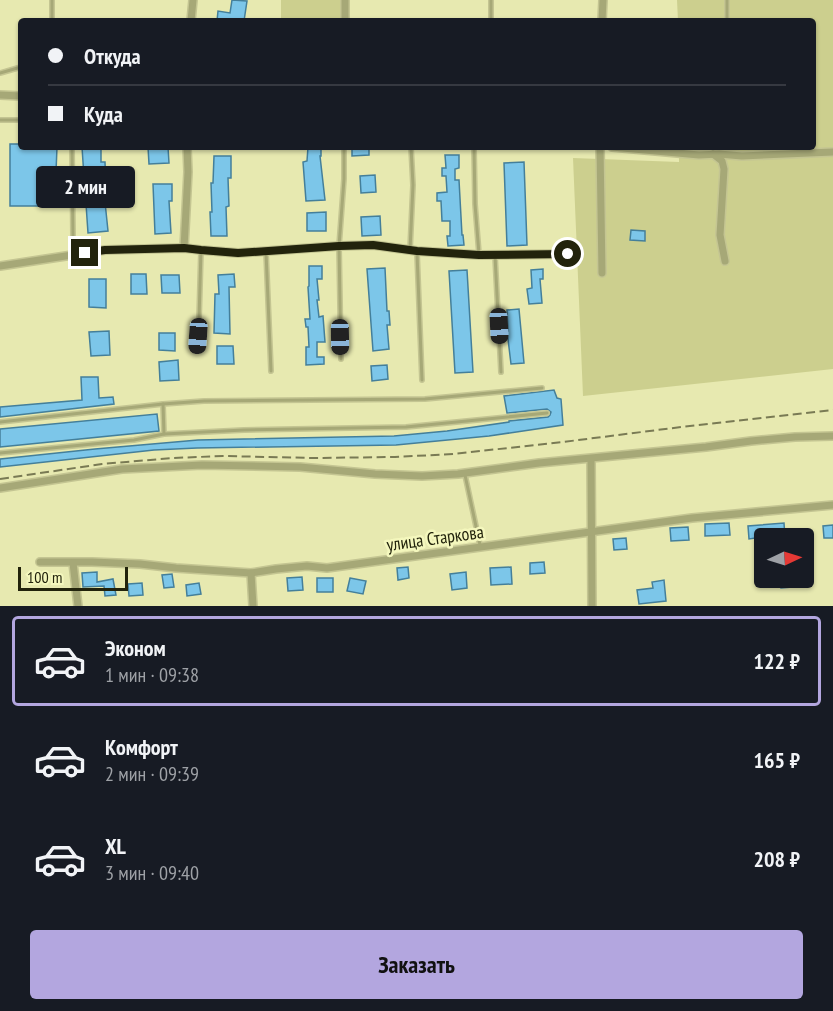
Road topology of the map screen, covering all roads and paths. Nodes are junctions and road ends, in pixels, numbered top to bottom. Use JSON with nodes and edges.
{"nodes":[{"id":1,"x":52,"y":0,"type":"edge"},
{"id":2,"x":193,"y":0,"type":"edge"},
{"id":3,"x":345,"y":0,"type":"edge"},
{"id":4,"x":491,"y":0,"type":"edge"},
{"id":5,"x":603,"y":0,"type":"edge"},
{"id":6,"x":727,"y":0,"type":"edge"},
{"id":7,"x":51,"y":18,"type":"edge"},
{"id":8,"x":191,"y":18,"type":"edge"},
{"id":9,"x":345,"y":18,"type":"edge"},
{"id":10,"x":492,"y":18,"type":"edge"},
{"id":11,"x":602,"y":18,"type":"edge"},
{"id":12,"x":727,"y":18,"type":"edge"},
{"id":13,"x":18,"y":68,"type":"edge"},
{"id":14,"x":0,"y":73,"type":"edge"},
{"id":15,"x":0,"y":95,"type":"edge"},
{"id":16,"x":18,"y":96,"type":"edge"},
{"id":17,"x":0,"y":120,"type":"edge"},
{"id":18,"x":18,"y":120,"type":"edge"},
{"id":19,"x":72,"y":150,"type":"edge"},
{"id":20,"x":187,"y":150,"type":"edge"},
{"id":21,"x":344,"y":150,"type":"edge"},
{"id":22,"x":411,"y":150,"type":"edge"},
{"id":23,"x":474,"y":150,"type":"edge"},
{"id":24,"x":600,"y":150,"type":"edge"},
{"id":25,"x":645,"y":150,"type":"edge"},
{"id":26,"x":715,"y":151,"type":"edge"},
{"id":27,"x":833,"y":152,"type":"edge"},
{"id":28,"x":73,"y":237,"type":"dead end"},
{"id":29,"x":339,"y":246,"type":"junction"},
{"id":30,"x":184,"y":248,"type":"junction"},
{"id":31,"x":201,"y":250,"type":"junction"},
{"id":32,"x":266,"y":250,"type":"junction"},
{"id":33,"x":413,"y":251,"type":"junction"},
{"id":34,"x":568,"y":254,"type":"dead end"},
{"id":35,"x":479,"y":255,"type":"junction"},
{"id":36,"x":495,"y":256,"type":"junction"},
{"id":37,"x":725,"y":261,"type":"dead end"},
{"id":38,"x":0,"y":266,"type":"edge"},
{"id":39,"x":602,"y":273,"type":"dead end"},
{"id":40,"x":196,"y":351,"type":"dead end"},
{"id":41,"x":341,"y":359,"type":"dead end"},
{"id":42,"x":271,"y":371,"type":"dead end"},
{"id":43,"x":501,"y":372,"type":"dead end"},
{"id":44,"x":422,"y":380,"type":"dead end"},
{"id":45,"x":542,"y":388,"type":"dead end"},
{"id":46,"x":163,"y":404,"type":"junction"},
{"id":47,"x":547,"y":413,"type":"dead end"},
{"id":48,"x":0,"y":422,"type":"edge"},
{"id":49,"x":164,"y":434,"type":"junction"},
{"id":50,"x":833,"y":436,"type":"edge"},
{"id":51,"x":0,"y":453,"type":"edge"},
{"id":52,"x":591,"y":459,"type":"junction"},
{"id":53,"x":464,"y":474,"type":"junction"},
{"id":54,"x":0,"y":488,"type":"edge"},
{"id":55,"x":833,"y":505,"type":"edge"},
{"id":56,"x":592,"y":532,"type":"junction"},
{"id":57,"x":480,"y":547,"type":"junction"},
{"id":58,"x":40,"y":562,"type":"dead end"},
{"id":59,"x":73,"y":563,"type":"junction"},
{"id":60,"x":251,"y":573,"type":"junction"},
{"id":61,"x":78,"y":606,"type":"edge"},
{"id":62,"x":253,"y":606,"type":"edge"},
{"id":63,"x":592,"y":606,"type":"edge"}],
"edges":[{"from":1,"to":7,"type":"lane"},
{"from":2,"to":8,"type":"street"},
{"from":3,"to":9,"type":"street"},
{"from":4,"to":10,"type":"lane"},
{"from":5,"to":11,"type":"street"},
{"from":6,"to":12,"type":"lane"},
{"from":13,"to":14,"type":"lane"},
{"from":15,"to":16,"type":"street"},
{"from":17,"to":18,"type":"lane"},
{"from":19,"to":28,"type":"lane"},
{"from":20,"to":30,"type":"street"},
{"from":21,"to":29,"type":"lane"},
{"from":22,"to":33,"type":"lane"},
{"from":23,"to":35,"type":"lane"},
{"from":24,"to":39,"type":"street"},
{"from":25,"to":26,"type":"street"},
{"from":26,"to":27,"type":"street"},
{"from":26,"to":37,"type":"street"},
{"from":29,"to":32,"type":"street"},
{"from":29,"to":33,"type":"street"},
{"from":29,"to":41,"type":"lane"},
{"from":30,"to":31,"type":"street"},
{"from":30,"to":38,"type":"street"},
{"from":31,"to":32,"type":"street"},
{"from":31,"to":40,"type":"lane"},
{"from":32,"to":42,"type":"lane"},
{"from":33,"to":35,"type":"street"},
{"from":33,"to":44,"type":"lane"},
{"from":34,"to":36,"type":"street"},
{"from":35,"to":36,"type":"street"},
{"from":36,"to":43,"type":"lane"},
{"from":45,"to":46,"type":"lane"},
{"from":46,"to":48,"type":"lane"},
{"from":46,"to":49,"type":"lane"},
{"from":47,"to":49,"type":"lane"},
{"from":49,"to":51,"type":"lane"},
{"from":50,"to":52,"type":"street"},
{"from":52,"to":53,"type":"street"},
{"from":52,"to":56,"type":"street"},
{"from":53,"to":54,"type":"street"},
{"from":53,"to":57,"type":"lane"},
{"from":55,"to":56,"type":"street","name":"улица Старкова"},
{"from":56,"to":57,"type":"street","name":"улица Старкова"},
{"from":56,"to":63,"type":"street"},
{"from":57,"to":60,"type":"street","name":"улица Старкова"},
{"from":58,"to":59,"type":"street","name":"улица Старкова"},
{"from":59,"to":60,"type":"street","name":"улица Старкова"},
{"from":59,"to":61,"type":"street"},
{"from":60,"to":62,"type":"street"}]}
